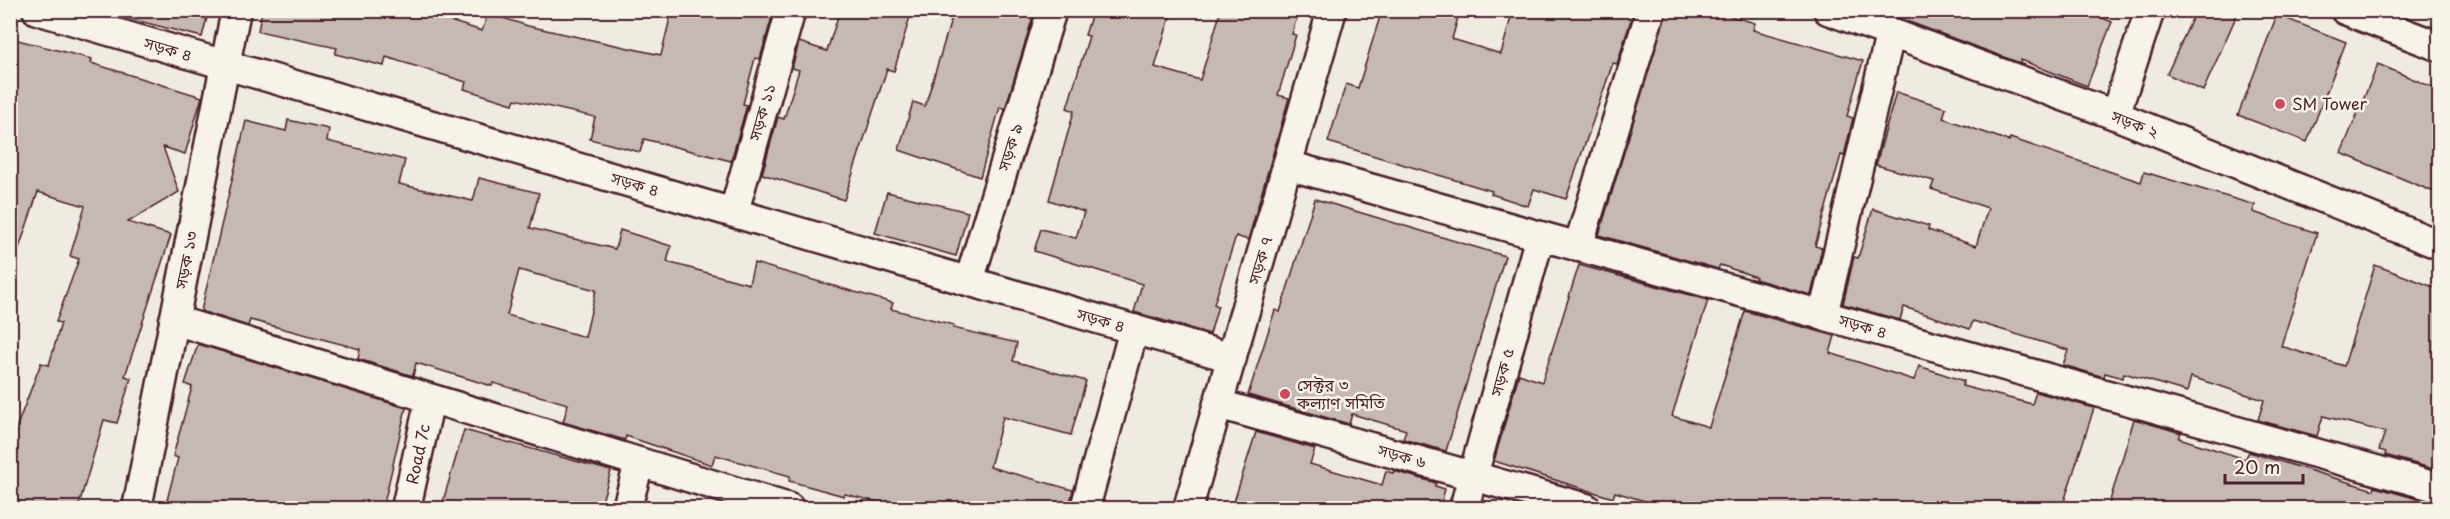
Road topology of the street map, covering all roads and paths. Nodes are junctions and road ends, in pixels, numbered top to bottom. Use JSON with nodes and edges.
{"nodes":[{"id":1,"x":37,"y":10,"type":"edge"},
{"id":2,"x":236,"y":10,"type":"edge"},
{"id":3,"x":791,"y":10,"type":"edge"},
{"id":4,"x":1052,"y":10,"type":"edge"},
{"id":5,"x":1332,"y":10,"type":"edge"},
{"id":6,"x":1651,"y":10,"type":"edge"},
{"id":7,"x":1828,"y":10,"type":"edge"},
{"id":8,"x":2150,"y":10,"type":"edge"},
{"id":9,"x":2345,"y":10,"type":"edge"},
{"id":10,"x":1890,"y":34,"type":"junction"},
{"id":11,"x":2439,"y":47,"type":"edge"},
{"id":12,"x":225,"y":65,"type":"junction"},
{"id":13,"x":2115,"y":115,"type":"junction"},
{"id":14,"x":1287,"y":165,"type":"junction"},
{"id":15,"x":729,"y":212,"type":"junction"},
{"id":16,"x":1540,"y":236,"type":"junction"},
{"id":17,"x":2439,"y":245,"type":"edge"},
{"id":18,"x":1578,"y":247,"type":"junction"},
{"id":19,"x":963,"y":280,"type":"junction"},
{"id":20,"x":1823,"y":315,"type":"junction"},
{"id":21,"x":174,"y":320,"type":"junction"},
{"id":22,"x":1134,"y":329,"type":"junction"},
{"id":23,"x":1232,"y":358,"type":"junction"},
{"id":24,"x":430,"y":399,"type":"junction"},
{"id":25,"x":1218,"y":404,"type":"junction"},
{"id":26,"x":639,"y":463,"type":"junction"},
{"id":27,"x":1473,"y":476,"type":"junction"},
{"id":28,"x":2439,"y":488,"type":"edge"},
{"id":29,"x":137,"y":508,"type":"edge"},
{"id":30,"x":406,"y":508,"type":"edge"},
{"id":31,"x":627,"y":508,"type":"edge"},
{"id":32,"x":789,"y":508,"type":"edge"},
{"id":33,"x":1085,"y":508,"type":"edge"},
{"id":34,"x":1188,"y":508,"type":"edge"},
{"id":35,"x":1464,"y":508,"type":"edge"},
{"id":36,"x":1586,"y":508,"type":"edge"}],
"edges":[{"from":1,"to":12,"type":"street","name":"সড়ক ৪"},
{"from":2,"to":12,"type":"street","name":"সড়ক ১৩"},
{"from":3,"to":15,"type":"street","name":"সড়ক ১১"},
{"from":4,"to":19,"type":"street","name":"সড়ক ৯"},
{"from":5,"to":14,"type":"street","name":"সড়ক ৭"},
{"from":6,"to":18,"type":"street"},
{"from":7,"to":10,"type":"street","name":"সড়ক ২"},
{"from":8,"to":13,"type":"street"},
{"from":9,"to":11,"type":"street"},
{"from":10,"to":13,"type":"street","name":"সড়ক ২"},
{"from":10,"to":20,"type":"street"},
{"from":12,"to":15,"type":"street","name":"সড়ক ৪"},
{"from":12,"to":21,"type":"street","name":"সড়ক ১৩"},
{"from":13,"to":17,"type":"street","name":"সড়ক ২"},
{"from":14,"to":16,"type":"street","name":"সড়ক ৪"},
{"from":14,"to":23,"type":"street","name":"সড়ক ৭"},
{"from":15,"to":19,"type":"street","name":"সড়ক ৪"},
{"from":16,"to":18,"type":"street","name":"সড়ক ৪"},
{"from":16,"to":27,"type":"street","name":"সড়ক ৫"},
{"from":18,"to":20,"type":"street","name":"সড়ক ৪"},
{"from":19,"to":22,"type":"street","name":"সড়ক ৪"},
{"from":20,"to":28,"type":"street","name":"সড়ক ৪"},
{"from":21,"to":24,"type":"street"},
{"from":21,"to":29,"type":"street","name":"সড়ক ১৩"},
{"from":22,"to":23,"type":"street","name":"সড়ক ৪"},
{"from":22,"to":33,"type":"street"},
{"from":23,"to":25,"type":"street","name":"সড়ক ৭"},
{"from":24,"to":26,"type":"street"},
{"from":24,"to":30,"type":"street","name":"Road 7c"},
{"from":25,"to":27,"type":"street","name":"সড়ক ৬"},
{"from":25,"to":34,"type":"street","name":"সড়ক ৭"},
{"from":26,"to":31,"type":"street"},
{"from":26,"to":32,"type":"street"},
{"from":27,"to":35,"type":"street","name":"সড়ক ৫"},
{"from":27,"to":36,"type":"street","name":"সড়ক ৬"}]}
